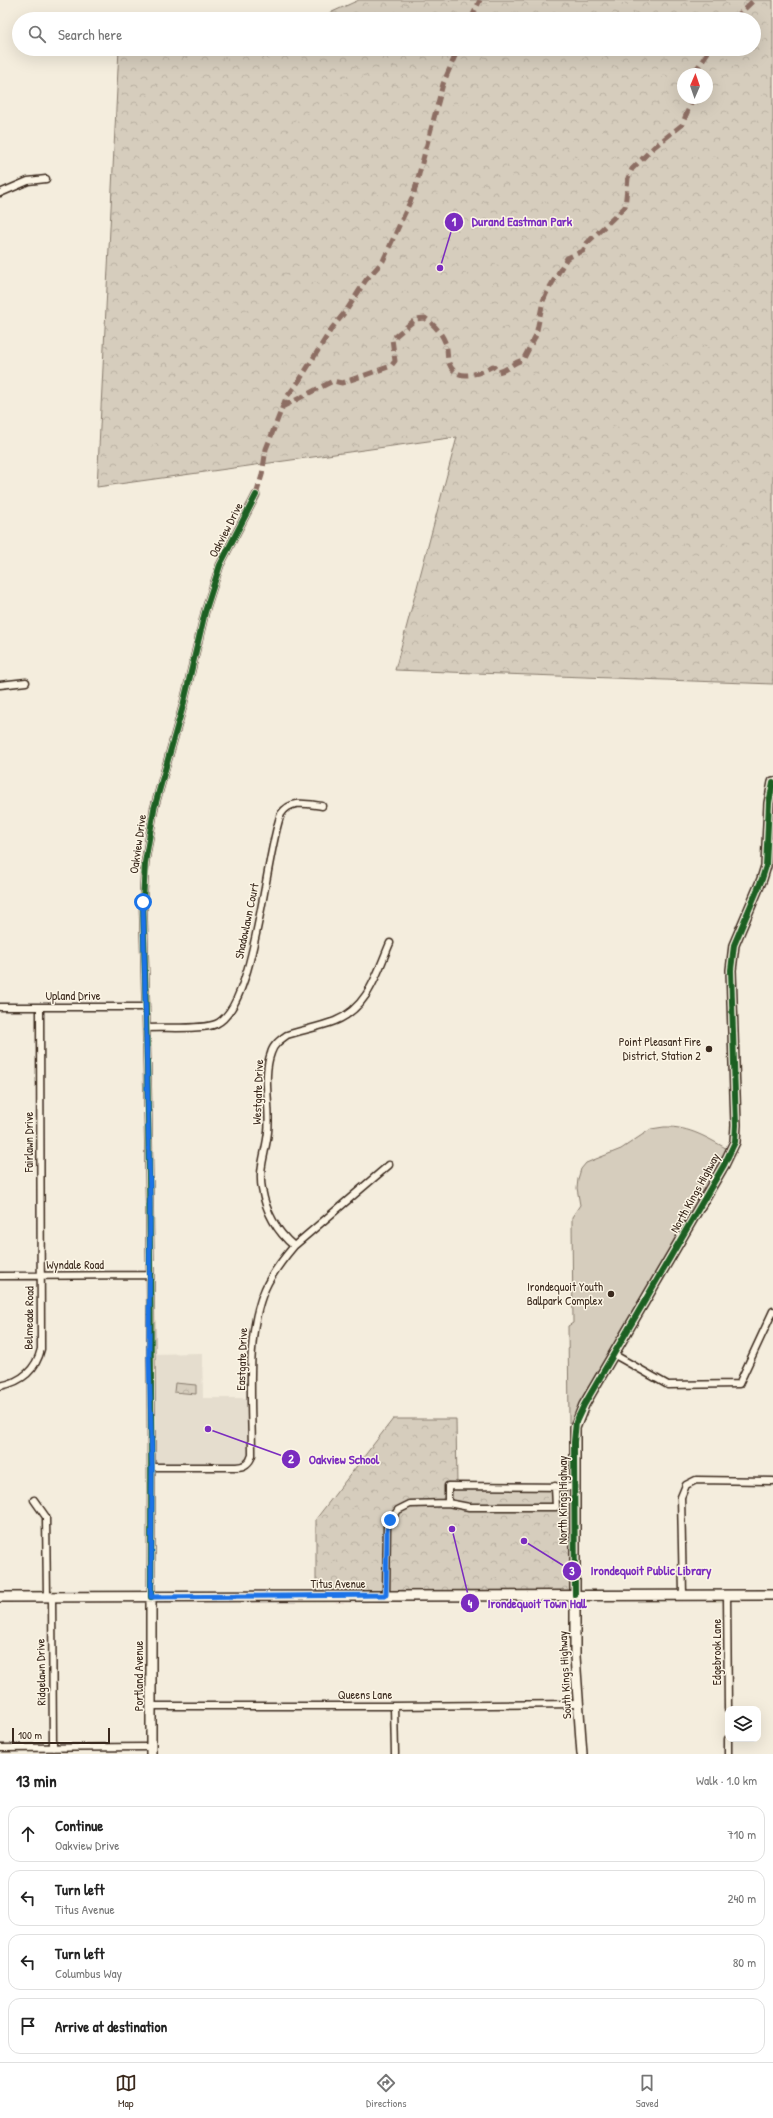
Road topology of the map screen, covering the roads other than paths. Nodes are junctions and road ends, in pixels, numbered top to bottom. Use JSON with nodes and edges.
{"nodes":[{"id":1,"x":46,"y":179,"type":"dead end"},
{"id":2,"x":0,"y":193,"type":"edge"},
{"id":3,"x":256,"y":495,"type":"dead end"},
{"id":4,"x":26,"y":682,"type":"dead end"},
{"id":5,"x":0,"y":685,"type":"edge"},
{"id":6,"x":773,"y":782,"type":"edge"},
{"id":7,"x":322,"y":806,"type":"dead end"},
{"id":8,"x":390,"y":943,"type":"dead end"},
{"id":9,"x":0,"y":1007,"type":"edge"},
{"id":10,"x":146,"y":1007,"type":"junction"},
{"id":11,"x":40,"y":1008,"type":"junction"},
{"id":12,"x":146,"y":1028,"type":"junction"},
{"id":13,"x":389,"y":1165,"type":"dead end"},
{"id":14,"x":294,"y":1246,"type":"junction"},
{"id":15,"x":150,"y":1275,"type":"junction"},
{"id":16,"x":0,"y":1276,"type":"edge"},
{"id":17,"x":40,"y":1276,"type":"junction"},
{"id":18,"x":773,"y":1311,"type":"edge"},
{"id":19,"x":613,"y":1354,"type":"junction"},
{"id":20,"x":0,"y":1386,"type":"edge"},
{"id":21,"x":152,"y":1467,"type":"junction"},
{"id":22,"x":773,"y":1481,"type":"edge"},
{"id":23,"x":555,"y":1486,"type":"junction"},
{"id":24,"x":574,"y":1487,"type":"junction"},
{"id":25,"x":34,"y":1500,"type":"dead end"},
{"id":26,"x":448,"y":1503,"type":"junction"},
{"id":27,"x":683,"y":1594,"type":"junction"},
{"id":28,"x":727,"y":1594,"type":"junction"},
{"id":29,"x":773,"y":1594,"type":"edge"},
{"id":30,"x":386,"y":1595,"type":"junction"},
{"id":31,"x":575,"y":1595,"type":"junction"},
{"id":32,"x":0,"y":1597,"type":"edge"},
{"id":33,"x":50,"y":1597,"type":"junction"},
{"id":34,"x":151,"y":1597,"type":"junction"},
{"id":35,"x":578,"y":1704,"type":"junction"},
{"id":36,"x":151,"y":1706,"type":"junction"},
{"id":37,"x":394,"y":1706,"type":"junction"},
{"id":38,"x":728,"y":1706,"type":"edge"},
{"id":39,"x":728,"y":1742,"type":"edge"},
{"id":40,"x":0,"y":1748,"type":"edge"},
{"id":41,"x":53,"y":1748,"type":"junction"},
{"id":42,"x":151,"y":1751,"type":"edge"},
{"id":43,"x":395,"y":1754,"type":"edge"},
{"id":44,"x":582,"y":1754,"type":"edge"},
{"id":45,"x":728,"y":1754,"type":"edge"}],
"edges":[{"from":1,"to":2,"type":"street"},
{"from":3,"to":10,"type":"street","name":"Oakview Drive"},
{"from":4,"to":5,"type":"street"},
{"from":6,"to":19,"type":"main road","name":"North Kings Highway"},
{"from":7,"to":12,"type":"street","name":"Shadowlawn Court"},
{"from":8,"to":14,"type":"street","name":"Westgate Drive"},
{"from":9,"to":11,"type":"street","name":"Upland Drive"},
{"from":10,"to":11,"type":"street","name":"Upland Drive"},
{"from":10,"to":12,"type":"street","name":"Oakview Drive"},
{"from":11,"to":17,"type":"street","name":"Fairlawn Drive"},
{"from":12,"to":15,"type":"street","name":"Oakview Drive"},
{"from":13,"to":14,"type":"street","name":"Eastgate Drive"},
{"from":14,"to":21,"type":"street","name":"Eastgate Drive"},
{"from":15,"to":17,"type":"street","name":"Wyndale Road"},
{"from":15,"to":21,"type":"street","name":"Oakview Drive"},
{"from":16,"to":17,"type":"street","name":"Wyndale Road"},
{"from":17,"to":20,"type":"street","name":"Belmeade Road"},
{"from":18,"to":19,"type":"street"},
{"from":19,"to":24,"type":"main road","name":"North Kings Highway"},
{"from":21,"to":34,"type":"street","name":"Oakview Drive"},
{"from":22,"to":27,"type":"street"},
{"from":23,"to":24,"type":"street"},
{"from":23,"to":26,"type":"street"},
{"from":23,"to":26,"type":"street"},
{"from":24,"to":31,"type":"main road","name":"North Kings Highway"},
{"from":25,"to":33,"type":"street","name":"Ridgelawn Drive"},
{"from":26,"to":30,"type":"street"},
{"from":27,"to":28,"type":"main road","name":"Titus Avenue"},
{"from":27,"to":31,"type":"main road","name":"Titus Avenue"},
{"from":28,"to":29,"type":"main road","name":"Titus Avenue"},
{"from":28,"to":38,"type":"street","name":"Edgebrook Lane"},
{"from":30,"to":31,"type":"main road","name":"Titus Avenue"},
{"from":30,"to":34,"type":"main road","name":"Titus Avenue"},
{"from":31,"to":35,"type":"main road","name":"South Kings Highway"},
{"from":32,"to":33,"type":"main road","name":"Titus Avenue"},
{"from":33,"to":34,"type":"main road","name":"Titus Avenue"},
{"from":33,"to":41,"type":"street","name":"Ridgelawn Drive"},
{"from":34,"to":36,"type":"main road","name":"Portland Avenue"},
{"from":35,"to":37,"type":"street","name":"Queens Lane"},
{"from":35,"to":44,"type":"main road","name":"South Kings Highway"},
{"from":36,"to":37,"type":"street","name":"Queens Lane"},
{"from":36,"to":42,"type":"main road","name":"Portland Avenue"},
{"from":37,"to":43,"type":"street"},
{"from":39,"to":45,"type":"street"},
{"from":40,"to":41,"type":"street"},
{"from":41,"to":42,"type":"street"}]}
